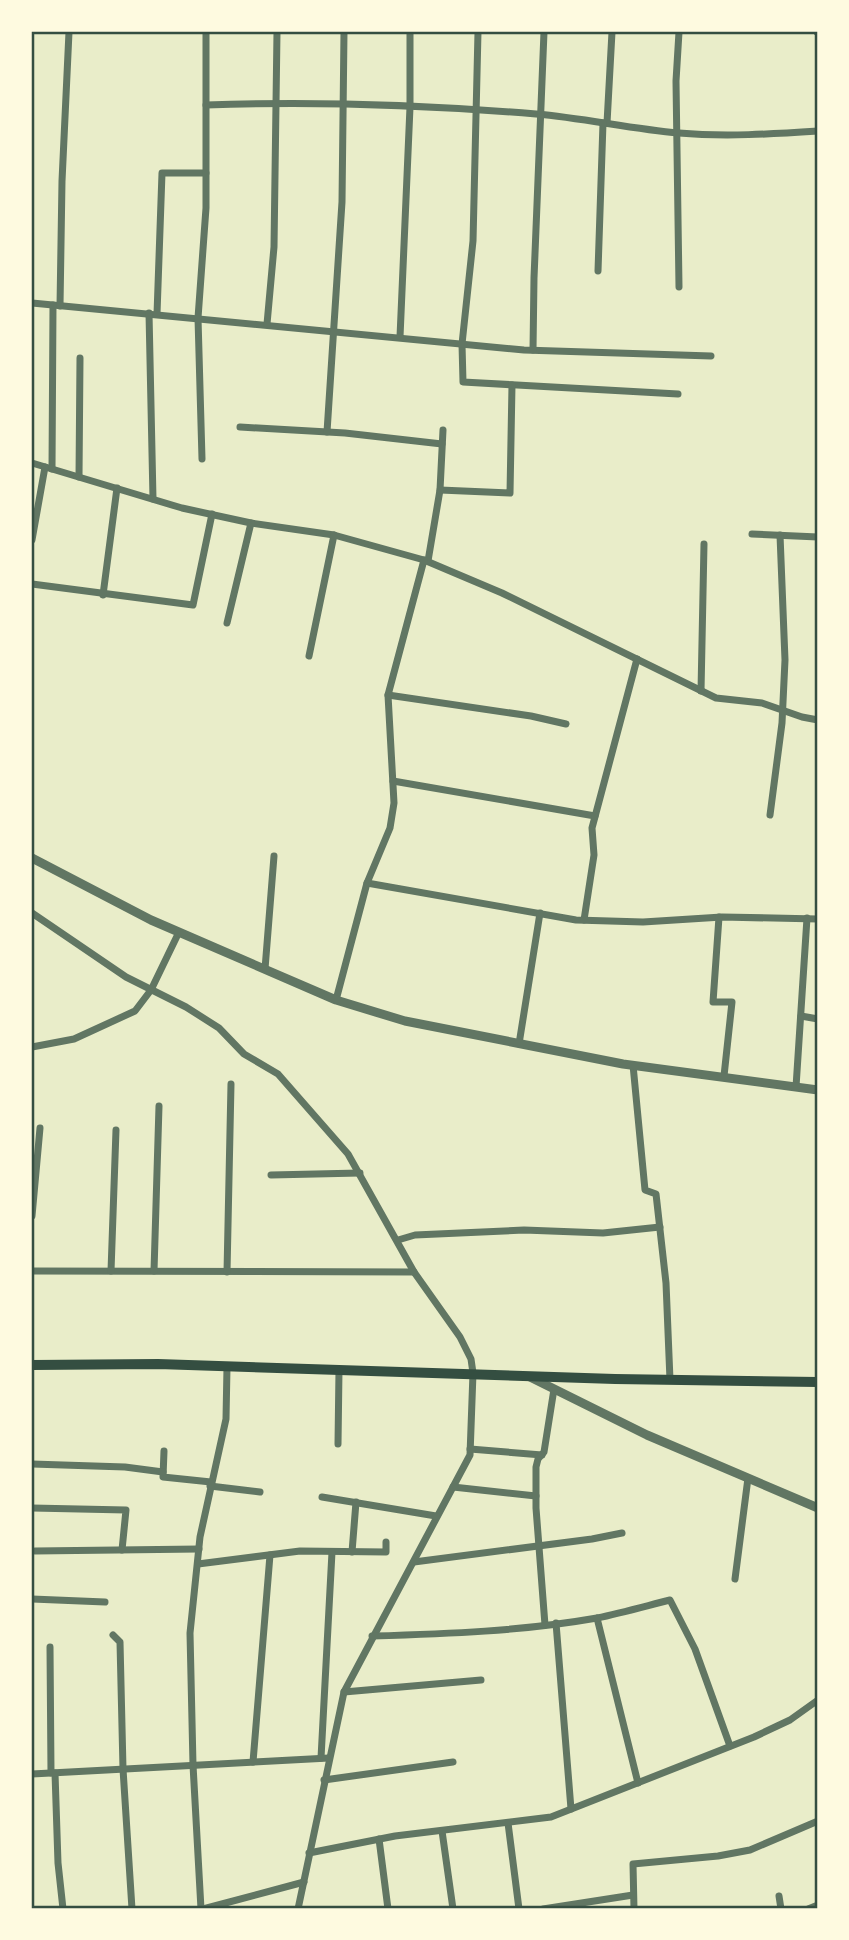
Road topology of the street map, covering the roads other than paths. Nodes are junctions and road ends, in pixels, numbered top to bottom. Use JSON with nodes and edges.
{"nodes":[{"id":1,"x":69,"y":32,"type":"edge"},
{"id":2,"x":206,"y":32,"type":"edge"},
{"id":3,"x":277,"y":32,"type":"edge"},
{"id":4,"x":344,"y":32,"type":"edge"},
{"id":5,"x":410,"y":32,"type":"edge"},
{"id":6,"x":478,"y":32,"type":"edge"},
{"id":7,"x":544,"y":32,"type":"edge"},
{"id":8,"x":611,"y":32,"type":"edge"},
{"id":9,"x":679,"y":32,"type":"edge"},
{"id":10,"x":276,"y":103,"type":"junction"},
{"id":11,"x":206,"y":105,"type":"junction"},
{"id":12,"x":344,"y":105,"type":"junction"},
{"id":13,"x":410,"y":107,"type":"junction"},
{"id":14,"x":474,"y":110,"type":"junction"},
{"id":15,"x":540,"y":115,"type":"junction"},
{"id":16,"x":605,"y":123,"type":"junction"},
{"id":17,"x":817,"y":131,"type":"edge"},
{"id":18,"x":676,"y":133,"type":"junction"},
{"id":19,"x":206,"y":173,"type":"junction"},
{"id":20,"x":598,"y":271,"type":"dead end"},
{"id":21,"x":679,"y":287,"type":"dead end"},
{"id":22,"x":32,"y":303,"type":"edge"},
{"id":23,"x":57,"y":305,"type":"junction"},
{"id":24,"x":149,"y":313,"type":"junction"},
{"id":25,"x":158,"y":314,"type":"junction"},
{"id":26,"x":198,"y":318,"type":"junction"},
{"id":27,"x":267,"y":324,"type":"junction"},
{"id":28,"x":334,"y":331,"type":"junction"},
{"id":29,"x":400,"y":337,"type":"junction"},
{"id":30,"x":463,"y":344,"type":"junction"},
{"id":31,"x":533,"y":351,"type":"junction"},
{"id":32,"x":711,"y":356,"type":"dead end"},
{"id":33,"x":80,"y":358,"type":"dead end"},
{"id":34,"x":512,"y":385,"type":"junction"},
{"id":35,"x":678,"y":394,"type":"dead end"},
{"id":36,"x":240,"y":426,"type":"dead end"},
{"id":37,"x":443,"y":430,"type":"dead end"},
{"id":38,"x":327,"y":432,"type":"junction"},
{"id":39,"x":442,"y":444,"type":"junction"},
{"id":40,"x":202,"y":459,"type":"dead end"},
{"id":41,"x":32,"y":463,"type":"edge"},
{"id":42,"x":49,"y":468,"type":"junction"},
{"id":43,"x":79,"y":477,"type":"junction"},
{"id":44,"x":117,"y":488,"type":"junction"},
{"id":45,"x":440,"y":490,"type":"junction"},
{"id":46,"x":153,"y":499,"type":"junction"},
{"id":47,"x":212,"y":514,"type":"junction"},
{"id":48,"x":251,"y":523,"type":"junction"},
{"id":49,"x":752,"y":534,"type":"dead end"},
{"id":50,"x":334,"y":535,"type":"junction"},
{"id":51,"x":780,"y":535,"type":"junction"},
{"id":52,"x":817,"y":537,"type":"edge"},
{"id":53,"x":32,"y":540,"type":"edge"},
{"id":54,"x":704,"y":544,"type":"dead end"},
{"id":55,"x":426,"y":561,"type":"junction"},
{"id":56,"x":32,"y":584,"type":"edge"},
{"id":57,"x":103,"y":594,"type":"junction"},
{"id":58,"x":227,"y":624,"type":"dead end"},
{"id":59,"x":309,"y":656,"type":"dead end"},
{"id":60,"x":637,"y":659,"type":"junction"},
{"id":61,"x":701,"y":691,"type":"junction"},
{"id":62,"x":388,"y":695,"type":"junction"},
{"id":63,"x":783,"y":709,"type":"junction"},
{"id":64,"x":817,"y":720,"type":"edge"},
{"id":65,"x":566,"y":724,"type":"dead end"},
{"id":66,"x":393,"y":780,"type":"junction"},
{"id":67,"x":770,"y":815,"type":"dead end"},
{"id":68,"x":595,"y":816,"type":"junction"},
{"id":69,"x":274,"y":856,"type":"dead end"},
{"id":70,"x":32,"y":858,"type":"edge"},
{"id":71,"x":367,"y":883,"type":"junction"},
{"id":72,"x":540,"y":912,"type":"junction"},
{"id":73,"x":32,"y":913,"type":"edge"},
{"id":74,"x":719,"y":917,"type":"junction"},
{"id":75,"x":807,"y":918,"type":"junction"},
{"id":76,"x":817,"y":919,"type":"edge"},
{"id":77,"x":584,"y":920,"type":"junction"},
{"id":78,"x":179,"y":932,"type":"junction"},
{"id":79,"x":265,"y":969,"type":"junction"},
{"id":80,"x":151,"y":990,"type":"junction"},
{"id":81,"x":336,"y":1000,"type":"junction"},
{"id":82,"x":801,"y":1016,"type":"junction"},
{"id":83,"x":817,"y":1019,"type":"edge"},
{"id":84,"x":519,"y":1044,"type":"junction"},
{"id":85,"x":32,"y":1047,"type":"edge"},
{"id":86,"x":633,"y":1065,"type":"junction"},
{"id":87,"x":724,"y":1076,"type":"junction"},
{"id":88,"x":231,"y":1084,"type":"dead end"},
{"id":89,"x":796,"y":1087,"type":"junction"},
{"id":90,"x":817,"y":1090,"type":"edge"},
{"id":91,"x":159,"y":1106,"type":"dead end"},
{"id":92,"x":40,"y":1128,"type":"dead end"},
{"id":93,"x":116,"y":1130,"type":"dead end"},
{"id":94,"x":360,"y":1173,"type":"junction"},
{"id":95,"x":271,"y":1175,"type":"dead end"},
{"id":96,"x":32,"y":1210,"type":"edge"},
{"id":97,"x":32,"y":1216,"type":"edge"},
{"id":98,"x":660,"y":1227,"type":"junction"},
{"id":99,"x":398,"y":1240,"type":"junction"},
{"id":100,"x":32,"y":1271,"type":"edge"},
{"id":101,"x":111,"y":1271,"type":"junction"},
{"id":102,"x":154,"y":1271,"type":"junction"},
{"id":103,"x":227,"y":1272,"type":"junction"},
{"id":104,"x":414,"y":1272,"type":"junction"},
{"id":105,"x":32,"y":1365,"type":"edge"},
{"id":106,"x":227,"y":1367,"type":"junction"},
{"id":107,"x":339,"y":1370,"type":"junction"},
{"id":108,"x":473,"y":1373,"type":"junction"},
{"id":109,"x":525,"y":1375,"type":"junction"},
{"id":110,"x":670,"y":1380,"type":"junction"},
{"id":111,"x":817,"y":1382,"type":"edge"},
{"id":112,"x":554,"y":1389,"type":"junction"},
{"id":113,"x":338,"y":1444,"type":"dead end"},
{"id":114,"x":470,"y":1449,"type":"junction"},
{"id":115,"x":164,"y":1451,"type":"dead end"},
{"id":116,"x":542,"y":1455,"type":"junction"},
{"id":117,"x":32,"y":1464,"type":"edge"},
{"id":118,"x":163,"y":1472,"type":"junction"},
{"id":119,"x":748,"y":1478,"type":"junction"},
{"id":120,"x":210,"y":1484,"type":"junction"},
{"id":121,"x":453,"y":1487,"type":"junction"},
{"id":122,"x":261,"y":1492,"type":"dead end"},
{"id":123,"x":322,"y":1496,"type":"dead end"},
{"id":124,"x":536,"y":1496,"type":"junction"},
{"id":125,"x":356,"y":1502,"type":"junction"},
{"id":126,"x":32,"y":1508,"type":"edge"},
{"id":127,"x":817,"y":1508,"type":"edge"},
{"id":128,"x":436,"y":1516,"type":"junction"},
{"id":129,"x":622,"y":1533,"type":"dead end"},
{"id":130,"x":386,"y":1542,"type":"dead end"},
{"id":131,"x":539,"y":1545,"type":"junction"},
{"id":132,"x":199,"y":1549,"type":"junction"},
{"id":133,"x":35,"y":1550,"type":"dead end"},
{"id":134,"x":122,"y":1550,"type":"junction"},
{"id":135,"x":332,"y":1552,"type":"junction"},
{"id":136,"x":352,"y":1552,"type":"junction"},
{"id":137,"x":270,"y":1555,"type":"junction"},
{"id":138,"x":414,"y":1562,"type":"junction"},
{"id":139,"x":198,"y":1564,"type":"junction"},
{"id":140,"x":735,"y":1579,"type":"dead end"},
{"id":141,"x":32,"y":1599,"type":"edge"},
{"id":142,"x":105,"y":1602,"type":"dead end"},
{"id":143,"x":597,"y":1618,"type":"junction"},
{"id":144,"x":556,"y":1623,"type":"junction"},
{"id":145,"x":545,"y":1625,"type":"junction"},
{"id":146,"x":113,"y":1635,"type":"dead end"},
{"id":147,"x":372,"y":1636,"type":"junction"},
{"id":148,"x":50,"y":1647,"type":"dead end"},
{"id":149,"x":481,"y":1680,"type":"dead end"},
{"id":150,"x":344,"y":1692,"type":"junction"},
{"id":151,"x":817,"y":1700,"type":"edge"},
{"id":152,"x":730,"y":1746,"type":"junction"},
{"id":153,"x":325,"y":1758,"type":"junction"},
{"id":154,"x":253,"y":1762,"type":"junction"},
{"id":155,"x":453,"y":1762,"type":"dead end"},
{"id":156,"x":194,"y":1765,"type":"junction"},
{"id":157,"x":123,"y":1769,"type":"junction"},
{"id":158,"x":53,"y":1773,"type":"junction"},
{"id":159,"x":32,"y":1774,"type":"edge"},
{"id":160,"x":324,"y":1780,"type":"junction"},
{"id":161,"x":638,"y":1783,"type":"junction"},
{"id":162,"x":572,"y":1809,"type":"junction"},
{"id":163,"x":817,"y":1821,"type":"edge"},
{"id":164,"x":508,"y":1824,"type":"junction"},
{"id":165,"x":442,"y":1830,"type":"junction"},
{"id":166,"x":379,"y":1839,"type":"junction"},
{"id":167,"x":309,"y":1853,"type":"junction"},
{"id":168,"x":304,"y":1882,"type":"junction"},
{"id":169,"x":633,"y":1895,"type":"junction"},
{"id":170,"x":779,"y":1896,"type":"dead end"},
{"id":171,"x":817,"y":1905,"type":"edge"},
{"id":172,"x":63,"y":1909,"type":"edge"},
{"id":173,"x":132,"y":1909,"type":"edge"},
{"id":174,"x":202,"y":1909,"type":"edge"},
{"id":175,"x":298,"y":1909,"type":"edge"},
{"id":176,"x":387,"y":1909,"type":"edge"},
{"id":177,"x":453,"y":1909,"type":"edge"},
{"id":178,"x":519,"y":1909,"type":"edge"},
{"id":179,"x":543,"y":1909,"type":"edge"},
{"id":180,"x":634,"y":1909,"type":"edge"},
{"id":181,"x":782,"y":1909,"type":"edge"},
{"id":182,"x":808,"y":1909,"type":"edge"}],
"edges":[{"from":1,"to":23,"type":"street"},
{"from":2,"to":11,"type":"street"},
{"from":3,"to":10,"type":"street"},
{"from":4,"to":12,"type":"street"},
{"from":5,"to":13,"type":"street"},
{"from":6,"to":14,"type":"street"},
{"from":7,"to":15,"type":"street"},
{"from":8,"to":16,"type":"street"},
{"from":9,"to":18,"type":"street"},
{"from":10,"to":11,"type":"street"},
{"from":10,"to":12,"type":"street"},
{"from":10,"to":27,"type":"street"},
{"from":11,"to":19,"type":"street"},
{"from":12,"to":13,"type":"street"},
{"from":12,"to":28,"type":"street"},
{"from":13,"to":14,"type":"street"},
{"from":13,"to":29,"type":"street"},
{"from":14,"to":15,"type":"street"},
{"from":14,"to":30,"type":"street"},
{"from":15,"to":16,"type":"street"},
{"from":15,"to":31,"type":"street"},
{"from":16,"to":18,"type":"street"},
{"from":16,"to":20,"type":"street"},
{"from":17,"to":18,"type":"street"},
{"from":18,"to":21,"type":"street"},
{"from":19,"to":25,"type":"street"},
{"from":19,"to":26,"type":"street"},
{"from":22,"to":23,"type":"street"},
{"from":23,"to":24,"type":"street"},
{"from":23,"to":42,"type":"street"},
{"from":24,"to":25,"type":"street"},
{"from":24,"to":46,"type":"street"},
{"from":25,"to":26,"type":"street"},
{"from":26,"to":27,"type":"street"},
{"from":26,"to":40,"type":"street"},
{"from":27,"to":28,"type":"street"},
{"from":28,"to":29,"type":"street"},
{"from":28,"to":38,"type":"street"},
{"from":29,"to":30,"type":"street"},
{"from":30,"to":31,"type":"street"},
{"from":30,"to":34,"type":"street"},
{"from":31,"to":32,"type":"street"},
{"from":33,"to":43,"type":"street"},
{"from":34,"to":35,"type":"street"},
{"from":34,"to":45,"type":"street"},
{"from":36,"to":38,"type":"street"},
{"from":37,"to":39,"type":"street"},
{"from":38,"to":39,"type":"street"},
{"from":39,"to":45,"type":"street"},
{"from":41,"to":42,"type":"street"},
{"from":42,"to":43,"type":"street"},
{"from":42,"to":53,"type":"street"},
{"from":43,"to":44,"type":"street"},
{"from":44,"to":46,"type":"street"},
{"from":44,"to":57,"type":"street"},
{"from":45,"to":55,"type":"street"},
{"from":46,"to":47,"type":"street"},
{"from":47,"to":48,"type":"street"},
{"from":47,"to":57,"type":"street"},
{"from":48,"to":50,"type":"street"},
{"from":48,"to":58,"type":"street"},
{"from":49,"to":51,"type":"street"},
{"from":50,"to":55,"type":"street"},
{"from":50,"to":59,"type":"street"},
{"from":51,"to":52,"type":"street"},
{"from":51,"to":63,"type":"street"},
{"from":54,"to":61,"type":"street"},
{"from":55,"to":60,"type":"street"},
{"from":55,"to":62,"type":"street"},
{"from":56,"to":57,"type":"street"},
{"from":60,"to":61,"type":"street"},
{"from":60,"to":68,"type":"street"},
{"from":61,"to":63,"type":"street"},
{"from":62,"to":65,"type":"street"},
{"from":62,"to":66,"type":"street"},
{"from":63,"to":64,"type":"street"},
{"from":63,"to":67,"type":"street"},
{"from":66,"to":68,"type":"street"},
{"from":66,"to":71,"type":"street"},
{"from":68,"to":77,"type":"street"},
{"from":69,"to":79,"type":"street"},
{"from":70,"to":78,"type":"street"},
{"from":71,"to":72,"type":"street"},
{"from":71,"to":81,"type":"street"},
{"from":72,"to":77,"type":"street"},
{"from":72,"to":84,"type":"street"},
{"from":73,"to":80,"type":"street"},
{"from":74,"to":75,"type":"street"},
{"from":74,"to":77,"type":"street"},
{"from":74,"to":87,"type":"street"},
{"from":75,"to":76,"type":"street"},
{"from":75,"to":82,"type":"street"},
{"from":78,"to":79,"type":"street"},
{"from":78,"to":80,"type":"street"},
{"from":79,"to":81,"type":"street"},
{"from":80,"to":85,"type":"street"},
{"from":80,"to":94,"type":"street"},
{"from":81,"to":84,"type":"street"},
{"from":82,"to":83,"type":"street"},
{"from":82,"to":89,"type":"street"},
{"from":84,"to":86,"type":"street"},
{"from":86,"to":87,"type":"street"},
{"from":86,"to":98,"type":"street"},
{"from":87,"to":89,"type":"street"},
{"from":88,"to":103,"type":"street"},
{"from":89,"to":90,"type":"street"},
{"from":91,"to":102,"type":"street"},
{"from":92,"to":96,"type":"street"},
{"from":93,"to":101,"type":"street"},
{"from":94,"to":95,"type":"street"},
{"from":94,"to":99,"type":"street"},
{"from":96,"to":97,"type":"street"},
{"from":98,"to":99,"type":"street"},
{"from":98,"to":110,"type":"street"},
{"from":99,"to":104,"type":"street"},
{"from":100,"to":101,"type":"street"},
{"from":101,"to":102,"type":"street"},
{"from":102,"to":103,"type":"street"},
{"from":103,"to":104,"type":"street"},
{"from":104,"to":108,"type":"street"},
{"from":105,"to":106,"type":"main road"},
{"from":106,"to":107,"type":"main road"},
{"from":106,"to":120,"type":"street"},
{"from":107,"to":108,"type":"main road"},
{"from":107,"to":113,"type":"street"},
{"from":108,"to":109,"type":"main road"},
{"from":108,"to":114,"type":"street"},
{"from":109,"to":110,"type":"main road"},
{"from":109,"to":112,"type":"street"},
{"from":110,"to":111,"type":"main road"},
{"from":112,"to":116,"type":"street"},
{"from":112,"to":119,"type":"street"},
{"from":114,"to":116,"type":"street"},
{"from":114,"to":121,"type":"street"},
{"from":115,"to":118,"type":"street"},
{"from":116,"to":124,"type":"street"},
{"from":117,"to":118,"type":"street"},
{"from":118,"to":120,"type":"street"},
{"from":119,"to":127,"type":"street"},
{"from":119,"to":140,"type":"street"},
{"from":120,"to":122,"type":"street"},
{"from":120,"to":132,"type":"street"},
{"from":121,"to":124,"type":"street"},
{"from":121,"to":128,"type":"street"},
{"from":123,"to":125,"type":"street"},
{"from":124,"to":131,"type":"street"},
{"from":125,"to":128,"type":"street"},
{"from":125,"to":136,"type":"street"},
{"from":126,"to":134,"type":"street"},
{"from":128,"to":138,"type":"street"},
{"from":129,"to":131,"type":"street"},
{"from":130,"to":136,"type":"street"},
{"from":131,"to":138,"type":"street"},
{"from":131,"to":145,"type":"street"},
{"from":132,"to":134,"type":"street"},
{"from":132,"to":139,"type":"street"},
{"from":133,"to":134,"type":"street"},
{"from":135,"to":136,"type":"street"},
{"from":135,"to":137,"type":"street"},
{"from":135,"to":153,"type":"street"},
{"from":137,"to":139,"type":"street"},
{"from":137,"to":154,"type":"street"},
{"from":138,"to":147,"type":"street"},
{"from":139,"to":156,"type":"street"},
{"from":141,"to":142,"type":"street"},
{"from":143,"to":144,"type":"street"},
{"from":143,"to":152,"type":"street"},
{"from":143,"to":161,"type":"street"},
{"from":144,"to":145,"type":"street"},
{"from":144,"to":162,"type":"street"},
{"from":145,"to":147,"type":"street"},
{"from":146,"to":157,"type":"street"},
{"from":147,"to":150,"type":"street"},
{"from":148,"to":158,"type":"street"},
{"from":149,"to":150,"type":"street"},
{"from":150,"to":153,"type":"street"},
{"from":151,"to":152,"type":"street"},
{"from":152,"to":161,"type":"street"},
{"from":153,"to":154,"type":"street"},
{"from":153,"to":160,"type":"street"},
{"from":154,"to":156,"type":"street"},
{"from":155,"to":160,"type":"street"},
{"from":156,"to":157,"type":"street"},
{"from":156,"to":174,"type":"street"},
{"from":157,"to":158,"type":"street"},
{"from":157,"to":173,"type":"street"},
{"from":158,"to":159,"type":"street"},
{"from":158,"to":172,"type":"street"},
{"from":160,"to":167,"type":"street"},
{"from":161,"to":162,"type":"street"},
{"from":162,"to":164,"type":"street"},
{"from":163,"to":169,"type":"street"},
{"from":164,"to":165,"type":"street"},
{"from":164,"to":178,"type":"street"},
{"from":165,"to":166,"type":"street"},
{"from":165,"to":177,"type":"street"},
{"from":166,"to":167,"type":"street"},
{"from":166,"to":176,"type":"street"},
{"from":167,"to":168,"type":"street"},
{"from":168,"to":174,"type":"street"},
{"from":168,"to":175,"type":"street"},
{"from":169,"to":179,"type":"street"},
{"from":169,"to":180,"type":"street"},
{"from":170,"to":181,"type":"street"},
{"from":171,"to":182,"type":"street"}]}
